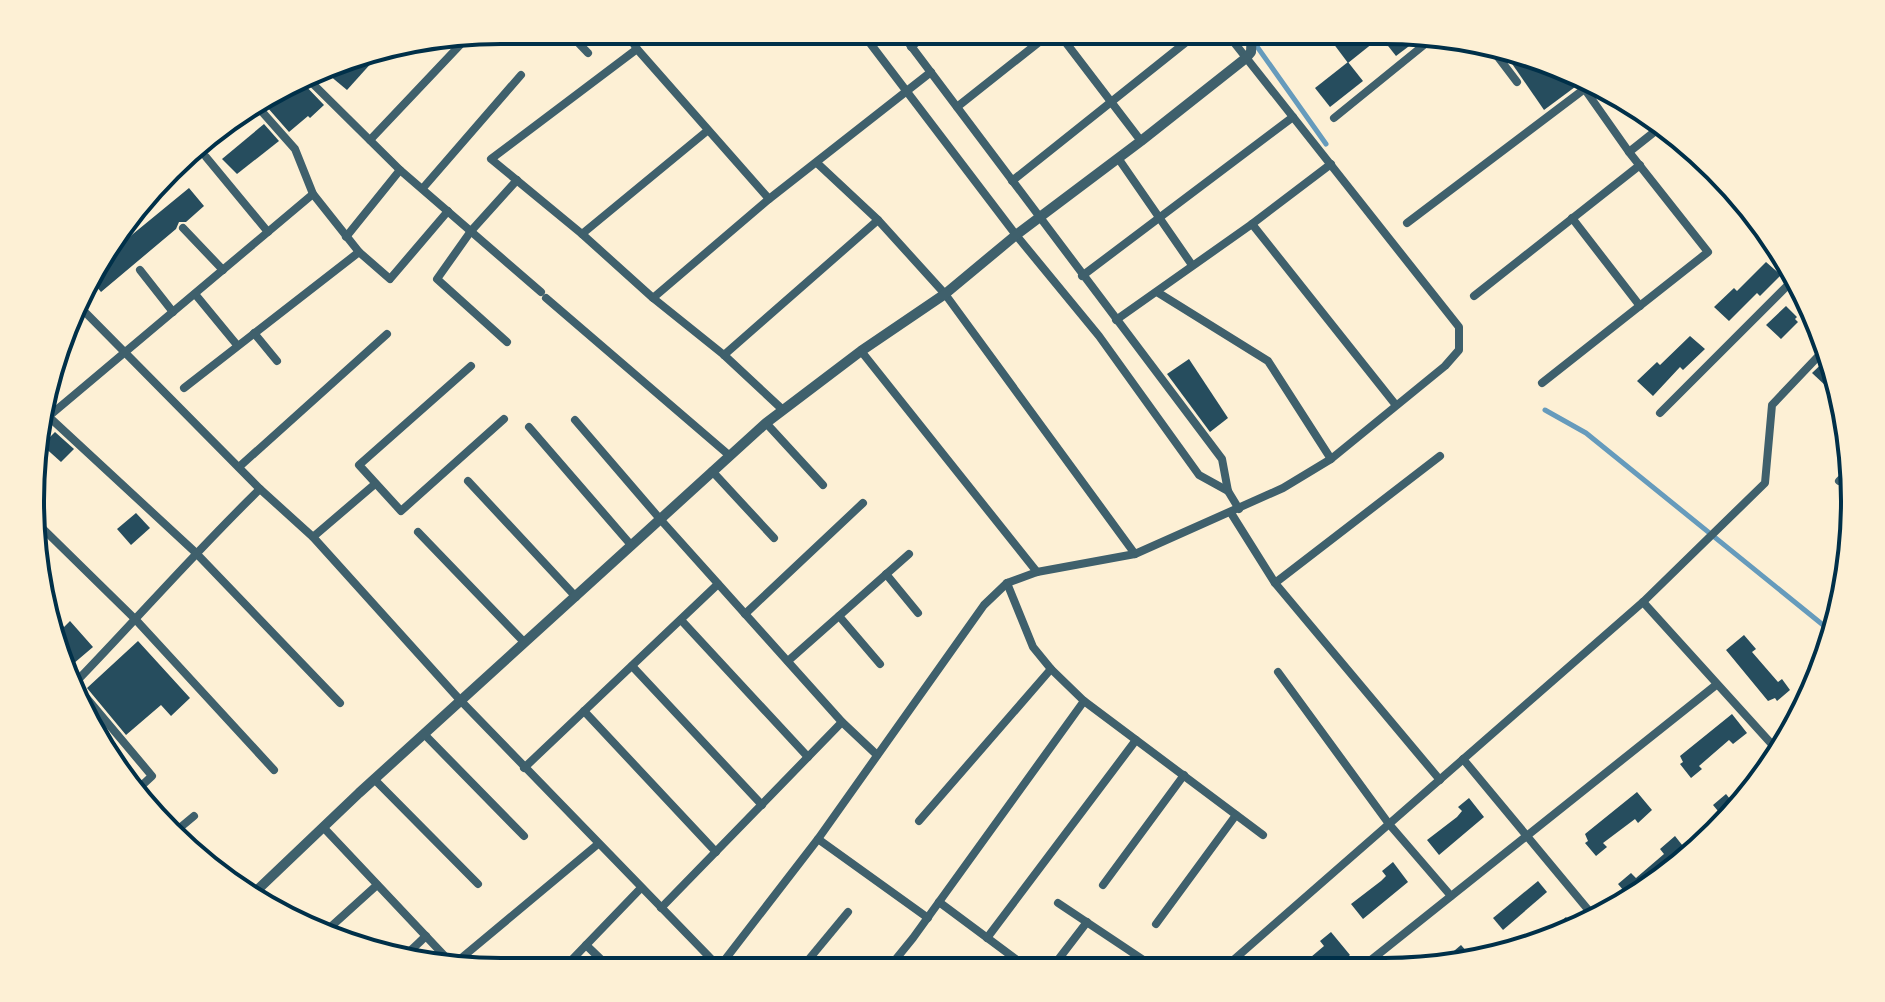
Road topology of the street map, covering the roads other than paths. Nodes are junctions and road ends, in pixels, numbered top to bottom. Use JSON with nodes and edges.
{"nodes":[{"id":1,"x":579,"y":44,"type":"edge"},
{"id":2,"x":634,"y":44,"type":"edge"},
{"id":3,"x":870,"y":44,"type":"edge"},
{"id":4,"x":909,"y":44,"type":"edge"},
{"id":5,"x":915,"y":44,"type":"edge"},
{"id":6,"x":1036,"y":44,"type":"edge"},
{"id":7,"x":1065,"y":44,"type":"edge"},
{"id":8,"x":1184,"y":44,"type":"edge"},
{"id":9,"x":1238,"y":44,"type":"edge"},
{"id":10,"x":1250,"y":44,"type":"edge"},
{"id":11,"x":459,"y":46,"type":"edge"},
{"id":12,"x":1423,"y":46,"type":"edge"},
{"id":13,"x":911,"y":47,"type":"junction"},
{"id":14,"x":637,"y":49,"type":"junction"},
{"id":15,"x":588,"y":53,"type":"dead end"},
{"id":16,"x":1249,"y":55,"type":"junction"},
{"id":17,"x":1500,"y":60,"type":"edge"},
{"id":18,"x":931,"y":72,"type":"junction"},
{"id":19,"x":521,"y":75,"type":"dead end"},
{"id":20,"x":1517,"y":82,"type":"dead end"},
{"id":21,"x":314,"y":85,"type":"edge"},
{"id":22,"x":905,"y":90,"type":"junction"},
{"id":23,"x":1583,"y":90,"type":"edge"},
{"id":24,"x":1588,"y":92,"type":"edge"},
{"id":25,"x":1111,"y":102,"type":"junction"},
{"id":26,"x":957,"y":107,"type":"junction"},
{"id":27,"x":262,"y":112,"type":"edge"},
{"id":28,"x":1293,"y":117,"type":"junction"},
{"id":29,"x":1334,"y":118,"type":"dead end"},
{"id":30,"x":707,"y":131,"type":"junction"},
{"id":31,"x":1654,"y":132,"type":"edge"},
{"id":32,"x":370,"y":140,"type":"junction"},
{"id":33,"x":1141,"y":141,"type":"junction"},
{"id":34,"x":1629,"y":152,"type":"junction"},
{"id":35,"x":206,"y":157,"type":"dead end"},
{"id":36,"x":1118,"y":158,"type":"junction"},
{"id":37,"x":817,"y":163,"type":"junction"},
{"id":38,"x":1331,"y":164,"type":"junction"},
{"id":39,"x":1640,"y":165,"type":"junction"},
{"id":40,"x":400,"y":170,"type":"junction"},
{"id":41,"x":517,"y":180,"type":"junction"},
{"id":42,"x":1012,"y":181,"type":"junction"},
{"id":43,"x":423,"y":188,"type":"junction"},
{"id":44,"x":313,"y":194,"type":"junction"},
{"id":45,"x":769,"y":199,"type":"junction"},
{"id":46,"x":448,"y":211,"type":"junction"},
{"id":47,"x":1161,"y":217,"type":"junction"},
{"id":48,"x":1038,"y":218,"type":"junction"},
{"id":49,"x":1572,"y":218,"type":"junction"},
{"id":50,"x":878,"y":220,"type":"junction"},
{"id":51,"x":1407,"y":223,"type":"dead end"},
{"id":52,"x":1252,"y":224,"type":"junction"},
{"id":53,"x":183,"y":228,"type":"dead end"},
{"id":54,"x":471,"y":231,"type":"junction"},
{"id":55,"x":268,"y":232,"type":"junction"},
{"id":56,"x":582,"y":234,"type":"junction"},
{"id":57,"x":1016,"y":235,"type":"junction"},
{"id":58,"x":346,"y":237,"type":"junction"},
{"id":59,"x":359,"y":252,"type":"junction"},
{"id":60,"x":1192,"y":265,"type":"junction"},
{"id":61,"x":140,"y":270,"type":"dead end"},
{"id":62,"x":223,"y":270,"type":"junction"},
{"id":63,"x":1082,"y":276,"type":"junction"},
{"id":64,"x":1787,"y":286,"type":"edge"},
{"id":65,"x":1157,"y":292,"type":"junction"},
{"id":66,"x":195,"y":294,"type":"junction"},
{"id":67,"x":945,"y":294,"type":"junction"},
{"id":68,"x":1474,"y":296,"type":"dead end"},
{"id":69,"x":653,"y":298,"type":"junction"},
{"id":70,"x":1640,"y":306,"type":"junction"},
{"id":71,"x":85,"y":312,"type":"edge"},
{"id":72,"x":173,"y":312,"type":"junction"},
{"id":73,"x":1116,"y":320,"type":"junction"},
{"id":74,"x":254,"y":333,"type":"junction"},
{"id":75,"x":387,"y":334,"type":"dead end"},
{"id":76,"x":507,"y":342,"type":"dead end"},
{"id":77,"x":237,"y":345,"type":"junction"},
{"id":78,"x":861,"y":351,"type":"junction"},
{"id":79,"x":125,"y":352,"type":"junction"},
{"id":80,"x":724,"y":355,"type":"junction"},
{"id":81,"x":1818,"y":357,"type":"edge"},
{"id":82,"x":277,"y":361,"type":"dead end"},
{"id":83,"x":471,"y":366,"type":"dead end"},
{"id":84,"x":1542,"y":383,"type":"dead end"},
{"id":85,"x":184,"y":388,"type":"dead end"},
{"id":86,"x":1395,"y":404,"type":"junction"},
{"id":87,"x":783,"y":410,"type":"junction"},
{"id":88,"x":53,"y":412,"type":"edge"},
{"id":89,"x":1660,"y":413,"type":"dead end"},
{"id":90,"x":504,"y":419,"type":"dead end"},
{"id":91,"x":575,"y":420,"type":"dead end"},
{"id":92,"x":766,"y":423,"type":"junction"},
{"id":93,"x":51,"y":424,"type":"edge"},
{"id":94,"x":529,"y":427,"type":"dead end"},
{"id":95,"x":730,"y":456,"type":"junction"},
{"id":96,"x":1440,"y":456,"type":"dead end"},
{"id":97,"x":1331,"y":459,"type":"junction"},
{"id":98,"x":239,"y":467,"type":"junction"},
{"id":99,"x":712,"y":471,"type":"junction"},
{"id":100,"x":468,"y":481,"type":"dead end"},
{"id":101,"x":375,"y":484,"type":"junction"},
{"id":102,"x":823,"y":485,"type":"dead end"},
{"id":103,"x":260,"y":489,"type":"junction"},
{"id":104,"x":1228,"y":491,"type":"junction"},
{"id":105,"x":863,"y":503,"type":"dead end"},
{"id":106,"x":1235,"y":511,"type":"junction"},
{"id":107,"x":660,"y":519,"type":"junction"},
{"id":108,"x":45,"y":531,"type":"edge"},
{"id":109,"x":418,"y":532,"type":"dead end"},
{"id":110,"x":313,"y":537,"type":"junction"},
{"id":111,"x":774,"y":538,"type":"dead end"},
{"id":112,"x":631,"y":545,"type":"junction"},
{"id":113,"x":195,"y":552,"type":"junction"},
{"id":114,"x":909,"y":554,"type":"dead end"},
{"id":115,"x":1135,"y":554,"type":"junction"},
{"id":116,"x":1037,"y":572,"type":"junction"},
{"id":117,"x":886,"y":574,"type":"junction"},
{"id":118,"x":1007,"y":583,"type":"junction"},
{"id":119,"x":1275,"y":583,"type":"junction"},
{"id":120,"x":718,"y":584,"type":"junction"},
{"id":121,"x":576,"y":597,"type":"junction"},
{"id":122,"x":1643,"y":602,"type":"junction"},
{"id":123,"x":918,"y":613,"type":"dead end"},
{"id":124,"x":745,"y":614,"type":"junction"},
{"id":125,"x":839,"y":616,"type":"junction"},
{"id":126,"x":136,"y":620,"type":"junction"},
{"id":127,"x":681,"y":620,"type":"junction"},
{"id":128,"x":524,"y":642,"type":"junction"},
{"id":129,"x":788,"y":661,"type":"junction"},
{"id":130,"x":880,"y":664,"type":"dead end"},
{"id":131,"x":632,"y":666,"type":"junction"},
{"id":132,"x":1051,"y":669,"type":"junction"},
{"id":133,"x":1278,"y":672,"type":"dead end"},
{"id":134,"x":80,"y":678,"type":"edge"},
{"id":135,"x":1716,"y":685,"type":"junction"},
{"id":136,"x":460,"y":700,"type":"junction"},
{"id":137,"x":1084,"y":701,"type":"junction"},
{"id":138,"x":340,"y":703,"type":"dead end"},
{"id":139,"x":92,"y":706,"type":"edge"},
{"id":140,"x":584,"y":711,"type":"junction"},
{"id":141,"x":842,"y":722,"type":"junction"},
{"id":142,"x":424,"y":734,"type":"junction"},
{"id":143,"x":1136,"y":740,"type":"junction"},
{"id":144,"x":1771,"y":744,"type":"edge"},
{"id":145,"x":877,"y":755,"type":"junction"},
{"id":146,"x":808,"y":757,"type":"junction"},
{"id":147,"x":1463,"y":759,"type":"junction"},
{"id":148,"x":524,"y":768,"type":"junction"},
{"id":149,"x":274,"y":770,"type":"dead end"},
{"id":150,"x":1184,"y":775,"type":"junction"},
{"id":151,"x":374,"y":779,"type":"junction"},
{"id":152,"x":1440,"y":780,"type":"junction"},
{"id":153,"x":143,"y":785,"type":"edge"},
{"id":154,"x":762,"y":805,"type":"junction"},
{"id":155,"x":1236,"y":815,"type":"junction"},
{"id":156,"x":194,"y":816,"type":"dead end"},
{"id":157,"x":919,"y":821,"type":"dead end"},
{"id":158,"x":1389,"y":824,"type":"junction"},
{"id":159,"x":181,"y":827,"type":"edge"},
{"id":160,"x":323,"y":827,"type":"junction"},
{"id":161,"x":1263,"y":835,"type":"dead end"},
{"id":162,"x":524,"y":836,"type":"dead end"},
{"id":163,"x":1526,"y":837,"type":"junction"},
{"id":164,"x":818,"y":839,"type":"junction"},
{"id":165,"x":598,"y":844,"type":"junction"},
{"id":166,"x":716,"y":852,"type":"junction"},
{"id":167,"x":478,"y":884,"type":"dead end"},
{"id":168,"x":377,"y":885,"type":"junction"},
{"id":169,"x":1103,"y":885,"type":"dead end"},
{"id":170,"x":259,"y":889,"type":"edge"},
{"id":171,"x":640,"y":889,"type":"junction"},
{"id":172,"x":1451,"y":896,"type":"junction"},
{"id":173,"x":939,"y":902,"type":"junction"},
{"id":174,"x":1058,"y":903,"type":"dead end"},
{"id":175,"x":661,"y":908,"type":"junction"},
{"id":176,"x":1588,"y":910,"type":"edge"},
{"id":177,"x":848,"y":912,"type":"dead end"},
{"id":178,"x":928,"y":918,"type":"junction"},
{"id":179,"x":1087,"y":922,"type":"junction"},
{"id":180,"x":1156,"y":924,"type":"dead end"},
{"id":181,"x":332,"y":925,"type":"edge"},
{"id":182,"x":426,"y":936,"type":"junction"},
{"id":183,"x":987,"y":938,"type":"junction"},
{"id":184,"x":586,"y":945,"type":"junction"},
{"id":185,"x":412,"y":949,"type":"edge"},
{"id":186,"x":443,"y":954,"type":"edge"},
{"id":187,"x":465,"y":956,"type":"edge"},
{"id":188,"x":574,"y":958,"type":"edge"},
{"id":189,"x":600,"y":958,"type":"edge"},
{"id":190,"x":709,"y":958,"type":"edge"},
{"id":191,"x":728,"y":958,"type":"edge"},
{"id":192,"x":810,"y":958,"type":"edge"},
{"id":193,"x":896,"y":958,"type":"edge"},
{"id":194,"x":1014,"y":958,"type":"edge"},
{"id":195,"x":1059,"y":958,"type":"edge"},
{"id":196,"x":1141,"y":958,"type":"edge"},
{"id":197,"x":1236,"y":958,"type":"edge"},
{"id":198,"x":1374,"y":958,"type":"edge"}],
"edges":[{"from":1,"to":15,"type":"street"},
{"from":2,"to":14,"type":"street"},
{"from":3,"to":22,"type":"street"},
{"from":4,"to":13,"type":"street"},
{"from":5,"to":13,"type":"street"},
{"from":6,"to":26,"type":"street"},
{"from":7,"to":25,"type":"street"},
{"from":8,"to":25,"type":"street"},
{"from":9,"to":16,"type":"street"},
{"from":10,"to":16,"type":"street"},
{"from":11,"to":32,"type":"street"},
{"from":12,"to":29,"type":"street"},
{"from":13,"to":18,"type":"street"},
{"from":14,"to":30,"type":"street"},
{"from":14,"to":41,"type":"street"},
{"from":16,"to":28,"type":"street"},
{"from":16,"to":33,"type":"street"},
{"from":17,"to":20,"type":"street"},
{"from":18,"to":22,"type":"street"},
{"from":18,"to":26,"type":"street"},
{"from":19,"to":43,"type":"street"},
{"from":21,"to":32,"type":"street"},
{"from":22,"to":37,"type":"street"},
{"from":22,"to":57,"type":"street"},
{"from":23,"to":51,"type":"street"},
{"from":24,"to":34,"type":"street"},
{"from":25,"to":33,"type":"street"},
{"from":25,"to":42,"type":"street"},
{"from":26,"to":42,"type":"street"},
{"from":27,"to":44,"type":"street"},
{"from":28,"to":38,"type":"street"},
{"from":28,"to":47,"type":"street"},
{"from":30,"to":45,"type":"street"},
{"from":30,"to":56,"type":"street"},
{"from":31,"to":34,"type":"street"},
{"from":32,"to":40,"type":"street"},
{"from":33,"to":36,"type":"street"},
{"from":34,"to":39,"type":"street"},
{"from":35,"to":55,"type":"street"},
{"from":36,"to":47,"type":"street"},
{"from":36,"to":48,"type":"street"},
{"from":37,"to":45,"type":"street"},
{"from":37,"to":50,"type":"street"},
{"from":38,"to":52,"type":"street"},
{"from":38,"to":86,"type":"street"},
{"from":39,"to":49,"type":"street"},
{"from":39,"to":70,"type":"street"},
{"from":40,"to":43,"type":"street"},
{"from":40,"to":58,"type":"street"},
{"from":41,"to":54,"type":"street"},
{"from":41,"to":56,"type":"street"},
{"from":42,"to":48,"type":"street"},
{"from":43,"to":46,"type":"street"},
{"from":44,"to":55,"type":"street"},
{"from":44,"to":58,"type":"street"},
{"from":45,"to":69,"type":"street"},
{"from":46,"to":54,"type":"street"},
{"from":46,"to":59,"type":"street"},
{"from":47,"to":60,"type":"street"},
{"from":47,"to":63,"type":"street"},
{"from":48,"to":57,"type":"street"},
{"from":48,"to":63,"type":"street"},
{"from":49,"to":68,"type":"street"},
{"from":49,"to":70,"type":"street"},
{"from":50,"to":67,"type":"street"},
{"from":50,"to":80,"type":"street"},
{"from":52,"to":60,"type":"street"},
{"from":52,"to":86,"type":"street"},
{"from":53,"to":62,"type":"street"},
{"from":54,"to":76,"type":"street"},
{"from":54,"to":95,"type":"street"},
{"from":55,"to":62,"type":"street"},
{"from":56,"to":69,"type":"street"},
{"from":57,"to":67,"type":"street"},
{"from":57,"to":104,"type":"street"},
{"from":58,"to":59,"type":"street"},
{"from":59,"to":74,"type":"street"},
{"from":60,"to":65,"type":"street"},
{"from":61,"to":72,"type":"street"},
{"from":62,"to":66,"type":"street"},
{"from":63,"to":73,"type":"street"},
{"from":64,"to":89,"type":"street"},
{"from":65,"to":73,"type":"street"},
{"from":65,"to":97,"type":"street"},
{"from":66,"to":72,"type":"street"},
{"from":66,"to":77,"type":"street"},
{"from":67,"to":78,"type":"street"},
{"from":67,"to":115,"type":"street"},
{"from":69,"to":80,"type":"street"},
{"from":70,"to":84,"type":"street"},
{"from":71,"to":79,"type":"street"},
{"from":72,"to":79,"type":"street"},
{"from":73,"to":104,"type":"street"},
{"from":74,"to":77,"type":"street"},
{"from":74,"to":82,"type":"street"},
{"from":75,"to":98,"type":"street"},
{"from":77,"to":85,"type":"street"},
{"from":78,"to":87,"type":"street"},
{"from":78,"to":116,"type":"street"},
{"from":79,"to":88,"type":"street"},
{"from":79,"to":98,"type":"street"},
{"from":80,"to":87,"type":"street"},
{"from":81,"to":122,"type":"street"},
{"from":83,"to":101,"type":"street"},
{"from":86,"to":97,"type":"street"},
{"from":87,"to":92,"type":"street"},
{"from":90,"to":101,"type":"street"},
{"from":91,"to":107,"type":"street"},
{"from":92,"to":95,"type":"street"},
{"from":92,"to":102,"type":"street"},
{"from":93,"to":113,"type":"street"},
{"from":94,"to":112,"type":"street"},
{"from":95,"to":99,"type":"street"},
{"from":96,"to":119,"type":"street"},
{"from":97,"to":106,"type":"street"},
{"from":98,"to":103,"type":"street"},
{"from":99,"to":107,"type":"street"},
{"from":99,"to":111,"type":"street"},
{"from":100,"to":121,"type":"street"},
{"from":101,"to":110,"type":"street"},
{"from":103,"to":110,"type":"street"},
{"from":103,"to":113,"type":"street"},
{"from":104,"to":106,"type":"street"},
{"from":105,"to":124,"type":"street"},
{"from":106,"to":115,"type":"street"},
{"from":106,"to":119,"type":"street"},
{"from":107,"to":112,"type":"street"},
{"from":107,"to":120,"type":"street"},
{"from":108,"to":126,"type":"street"},
{"from":109,"to":128,"type":"street"},
{"from":110,"to":136,"type":"street"},
{"from":112,"to":121,"type":"street"},
{"from":113,"to":126,"type":"street"},
{"from":113,"to":138,"type":"street"},
{"from":114,"to":117,"type":"street"},
{"from":115,"to":116,"type":"street"},
{"from":116,"to":118,"type":"street"},
{"from":117,"to":123,"type":"street"},
{"from":117,"to":125,"type":"street"},
{"from":118,"to":132,"type":"street"},
{"from":118,"to":145,"type":"street"},
{"from":119,"to":152,"type":"street"},
{"from":120,"to":124,"type":"street"},
{"from":120,"to":127,"type":"street"},
{"from":121,"to":128,"type":"street"},
{"from":122,"to":135,"type":"street"},
{"from":122,"to":147,"type":"street"},
{"from":124,"to":129,"type":"street"},
{"from":125,"to":129,"type":"street"},
{"from":125,"to":130,"type":"street"},
{"from":126,"to":134,"type":"street"},
{"from":126,"to":149,"type":"street"},
{"from":127,"to":131,"type":"street"},
{"from":127,"to":146,"type":"street"},
{"from":128,"to":136,"type":"street"},
{"from":129,"to":141,"type":"street"},
{"from":131,"to":140,"type":"street"},
{"from":131,"to":154,"type":"street"},
{"from":132,"to":137,"type":"street"},
{"from":132,"to":157,"type":"street"},
{"from":133,"to":158,"type":"street"},
{"from":135,"to":144,"type":"street"},
{"from":135,"to":163,"type":"street"},
{"from":136,"to":142,"type":"street"},
{"from":136,"to":148,"type":"street"},
{"from":137,"to":143,"type":"street"},
{"from":137,"to":173,"type":"street"},
{"from":139,"to":153,"type":"street"},
{"from":140,"to":148,"type":"street"},
{"from":140,"to":166,"type":"street"},
{"from":141,"to":145,"type":"street"},
{"from":141,"to":146,"type":"street"},
{"from":142,"to":151,"type":"street"},
{"from":142,"to":162,"type":"street"},
{"from":143,"to":150,"type":"street"},
{"from":143,"to":183,"type":"street"},
{"from":145,"to":164,"type":"street"},
{"from":146,"to":154,"type":"street"},
{"from":147,"to":152,"type":"street"},
{"from":147,"to":163,"type":"street"},
{"from":148,"to":165,"type":"street"},
{"from":150,"to":155,"type":"street"},
{"from":150,"to":169,"type":"street"},
{"from":151,"to":160,"type":"street"},
{"from":151,"to":167,"type":"street"},
{"from":152,"to":158,"type":"street"},
{"from":154,"to":166,"type":"street"},
{"from":155,"to":161,"type":"street"},
{"from":155,"to":180,"type":"street"},
{"from":156,"to":159,"type":"street"},
{"from":158,"to":172,"type":"street"},
{"from":158,"to":197,"type":"street"},
{"from":160,"to":168,"type":"street"},
{"from":160,"to":170,"type":"street"},
{"from":163,"to":172,"type":"street"},
{"from":163,"to":176,"type":"street"},
{"from":164,"to":178,"type":"street"},
{"from":164,"to":191,"type":"street"},
{"from":165,"to":171,"type":"street"},
{"from":165,"to":187,"type":"street"},
{"from":166,"to":175,"type":"street"},
{"from":168,"to":181,"type":"street"},
{"from":168,"to":182,"type":"street"},
{"from":171,"to":175,"type":"street"},
{"from":171,"to":184,"type":"street"},
{"from":172,"to":198,"type":"street"},
{"from":173,"to":178,"type":"street"},
{"from":173,"to":183,"type":"street"},
{"from":174,"to":179,"type":"street"},
{"from":175,"to":190,"type":"street"},
{"from":177,"to":192,"type":"street"},
{"from":178,"to":193,"type":"street"},
{"from":179,"to":195,"type":"street"},
{"from":179,"to":196,"type":"street"},
{"from":182,"to":185,"type":"street"},
{"from":182,"to":186,"type":"street"},
{"from":183,"to":194,"type":"street"},
{"from":184,"to":188,"type":"street"},
{"from":184,"to":189,"type":"street"}]}
